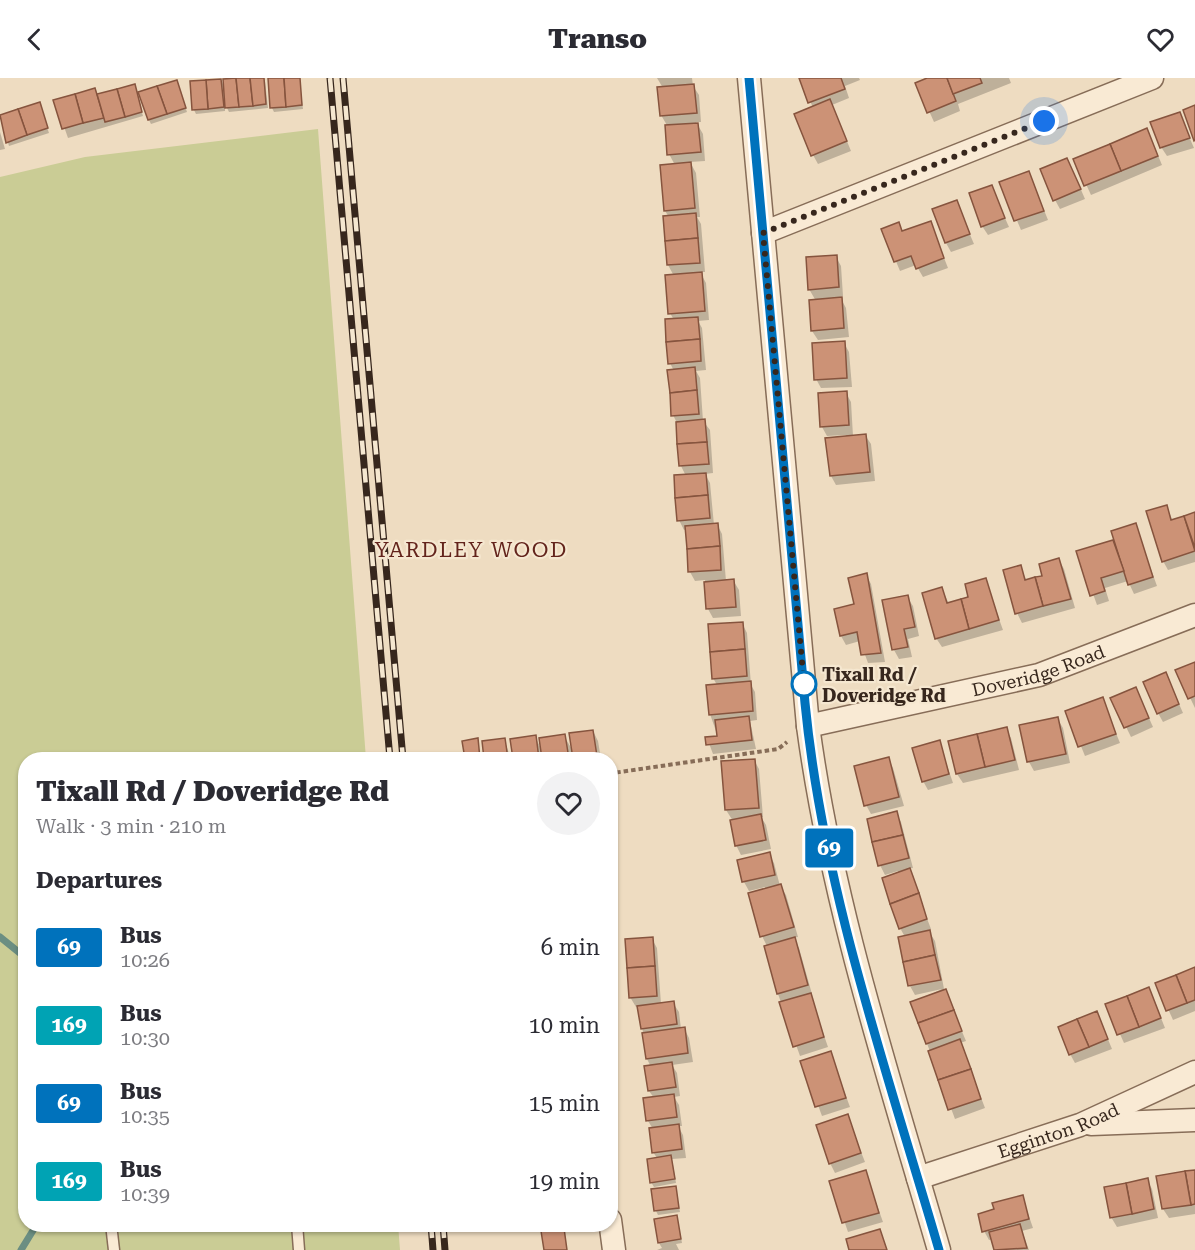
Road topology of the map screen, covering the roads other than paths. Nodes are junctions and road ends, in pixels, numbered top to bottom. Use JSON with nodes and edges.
{"nodes":[{"id":1,"x":749,"y":78,"type":"edge"},
{"id":2,"x":1152,"y":78,"type":"edge"},
{"id":3,"x":763,"y":233,"type":"junction"},
{"id":4,"x":1195,"y":615,"type":"edge"},
{"id":5,"x":808,"y":726,"type":"junction"},
{"id":6,"x":1195,"y":1072,"type":"edge"},
{"id":7,"x":1195,"y":1120,"type":"edge"},
{"id":8,"x":1080,"y":1125,"type":"junction"},
{"id":9,"x":918,"y":1178,"type":"junction"},
{"id":10,"x":112,"y":1232,"type":"edge"},
{"id":11,"x":298,"y":1232,"type":"edge"},
{"id":12,"x":612,"y":1232,"type":"edge"},
{"id":13,"x":114,"y":1250,"type":"edge"},
{"id":14,"x":299,"y":1250,"type":"edge"},
{"id":15,"x":614,"y":1250,"type":"edge"},
{"id":16,"x":939,"y":1250,"type":"edge"}],
"edges":[{"from":1,"to":3,"type":"street"},
{"from":2,"to":3,"type":"street"},
{"from":3,"to":5,"type":"street"},
{"from":4,"to":5,"type":"street","name":"Doveridge Road"},
{"from":5,"to":9,"type":"street"},
{"from":6,"to":8,"type":"street","name":"Egginton Road"},
{"from":7,"to":8,"type":"street"},
{"from":8,"to":9,"type":"street","name":"Egginton Road"},
{"from":9,"to":16,"type":"street"},
{"from":10,"to":13,"type":"lane"},
{"from":11,"to":14,"type":"lane"},
{"from":12,"to":15,"type":"street"}]}
